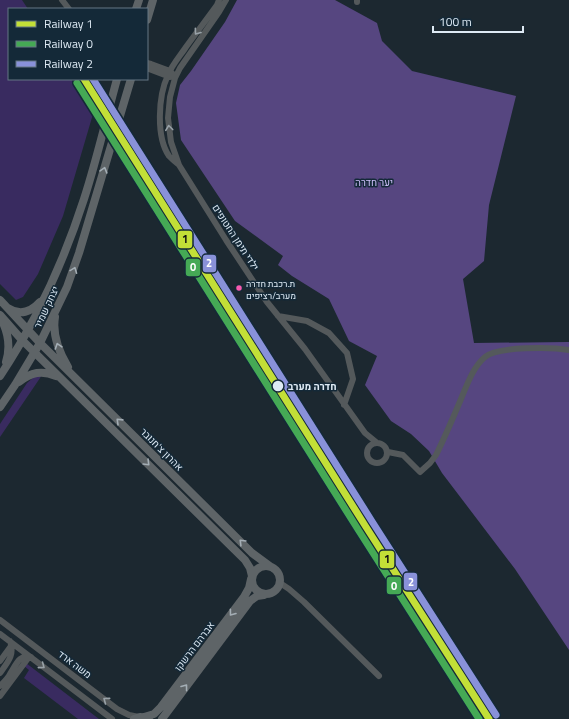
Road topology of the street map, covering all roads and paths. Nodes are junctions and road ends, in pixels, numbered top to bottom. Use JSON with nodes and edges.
{"nodes":[{"id":1,"x":62,"y":0,"type":"edge"},
{"id":2,"x":153,"y":0,"type":"edge"},
{"id":3,"x":219,"y":0,"type":"edge"},
{"id":4,"x":226,"y":0,"type":"edge"},
{"id":5,"x":69,"y":8,"type":"edge"},
{"id":6,"x":148,"y":17,"type":"edge"},
{"id":7,"x":148,"y":65,"type":"edge"},
{"id":8,"x":169,"y":74,"type":"junction"},
{"id":9,"x":176,"y":78,"type":"junction"},
{"id":10,"x":117,"y":80,"type":"edge"},
{"id":11,"x":131,"y":80,"type":"edge"},
{"id":12,"x":179,"y":165,"type":"junction"},
{"id":13,"x":44,"y":297,"type":"junction"},
{"id":14,"x":2,"y":302,"type":"edge"},
{"id":15,"x":56,"y":313,"type":"junction"},
{"id":16,"x":0,"y":316,"type":"edge"},
{"id":17,"x":278,"y":316,"type":"junction"},
{"id":18,"x":27,"y":331,"type":"junction"},
{"id":19,"x":22,"y":340,"type":"junction"},
{"id":20,"x":40,"y":343,"type":"junction"},
{"id":21,"x":569,"y":350,"type":"edge"},
{"id":22,"x":34,"y":352,"type":"junction"},
{"id":23,"x":1,"y":375,"type":"edge"},
{"id":24,"x":73,"y":376,"type":"junction"},
{"id":25,"x":61,"y":379,"type":"junction"},
{"id":26,"x":15,"y":385,"type":"junction"},
{"id":27,"x":344,"y":405,"type":"junction"},
{"id":28,"x":0,"y":407,"type":"edge"},
{"id":29,"x":365,"y":432,"type":"junction"},
{"id":30,"x":376,"y":442,"type":"junction"},
{"id":31,"x":369,"y":446,"type":"junction"},
{"id":32,"x":388,"y":452,"type":"junction"},
{"id":33,"x":271,"y":567,"type":"junction"},
{"id":34,"x":251,"y":577,"type":"junction"},
{"id":35,"x":280,"y":584,"type":"junction"},
{"id":36,"x":264,"y":595,"type":"junction"},
{"id":37,"x":0,"y":620,"type":"edge"},
{"id":38,"x":0,"y":634,"type":"edge"},
{"id":39,"x":11,"y":644,"type":"junction"},
{"id":40,"x":30,"y":657,"type":"junction"},
{"id":41,"x":0,"y":661,"type":"edge"},
{"id":42,"x":0,"y":673,"type":"edge"},
{"id":43,"x":379,"y":676,"type":"dead end"},
{"id":44,"x":0,"y":686,"type":"edge"},
{"id":45,"x":0,"y":696,"type":"edge"},
{"id":46,"x":142,"y":718,"type":"edge"},
{"id":47,"x":112,"y":719,"type":"edge"},
{"id":48,"x":162,"y":719,"type":"edge"}],
"edges":[{"from":1,"to":5,"type":"street"},
{"from":2,"to":6,"type":"street"},
{"from":3,"to":8,"type":"street","name":"ילדי תימן החטופים","one_way":true},
{"from":4,"to":9,"type":"street","name":"ילדי תימן החטופים"},
{"from":7,"to":8,"type":"street"},
{"from":8,"to":9,"type":"street"},
{"from":8,"to":12,"type":"street","name":"ילדי תימן החטופים"},
{"from":12,"to":9,"type":"street","name":"ילדי תימן החטופים","one_way":true},
{"from":10,"to":13,"type":"street","name":"יצחק שמיר"},
{"from":15,"to":11,"type":"street","name":"יצחק שמיר","one_way":true},
{"from":12,"to":17,"type":"street","name":"ילדי תימן החטופים"},
{"from":13,"to":14,"type":"street"},
{"from":13,"to":18,"type":"street","name":"יצחק שמיר"},
{"from":14,"to":18,"type":"street","name":"אהרון צ'חנובר"},
{"from":15,"to":20,"type":"street","name":"יצחק שמיר"},
{"from":24,"to":15,"type":"street","one_way":true},
{"from":16,"to":19,"type":"street","name":"אהרון צ'חנובר"},
{"from":16,"to":23,"type":"street"},
{"from":17,"to":27,"type":"street","name":"ילדי תימן החטופים"},
{"from":17,"to":27,"type":"street"},
{"from":18,"to":19,"type":"street","name":"יצחק שמיר"},
{"from":18,"to":20,"type":"street","name":"אהרון צ'חנובר"},
{"from":19,"to":22,"type":"street","name":"אהרון צ'חנובר"},
{"from":19,"to":23,"type":"street","name":"יצחק שמיר"},
{"from":20,"to":22,"type":"street","name":"יצחק שמיר"},
{"from":20,"to":24,"type":"street","name":"אהרון צ'חנובר"},
{"from":21,"to":32,"type":"street"},
{"from":22,"to":25,"type":"street","name":"אהרון צ'חנובר"},
{"from":22,"to":26,"type":"street","name":"יצחק שמיר"},
{"from":33,"to":24,"type":"street","name":"אהרון צ'חנובר","one_way":true},
{"from":25,"to":26,"type":"street"},
{"from":25,"to":34,"type":"street","name":"אהרון צ'חנובר","one_way":true},
{"from":26,"to":28,"type":"street","name":"יצחק שמיר"},
{"from":27,"to":29,"type":"street","name":"ילדי תימן החטופים"},
{"from":29,"to":30,"type":"street","name":"ילדי תימן החטופים"},
{"from":29,"to":31,"type":"street","name":"ילדי תימן החטופים"},
{"from":30,"to":31,"type":"street"},
{"from":30,"to":32,"type":"street"},
{"from":31,"to":32,"type":"street"},
{"from":33,"to":34,"type":"street"},
{"from":33,"to":35,"type":"street"},
{"from":34,"to":36,"type":"street"},
{"from":34,"to":46,"type":"street","name":"אברהם הרשקו","one_way":true},
{"from":35,"to":36,"type":"street"},
{"from":35,"to":43,"type":"street"},
{"from":48,"to":36,"type":"street","name":"אברהם הרשקו","one_way":true},
{"from":46,"to":37,"type":"street","name":"משה ארד","one_way":true},
{"from":38,"to":39,"type":"street"},
{"from":39,"to":40,"type":"street"},
{"from":39,"to":41,"type":"street"},
{"from":39,"to":42,"type":"street"},
{"from":40,"to":44,"type":"street"},
{"from":40,"to":45,"type":"street"},
{"from":40,"to":47,"type":"street","one_way":true}]}
